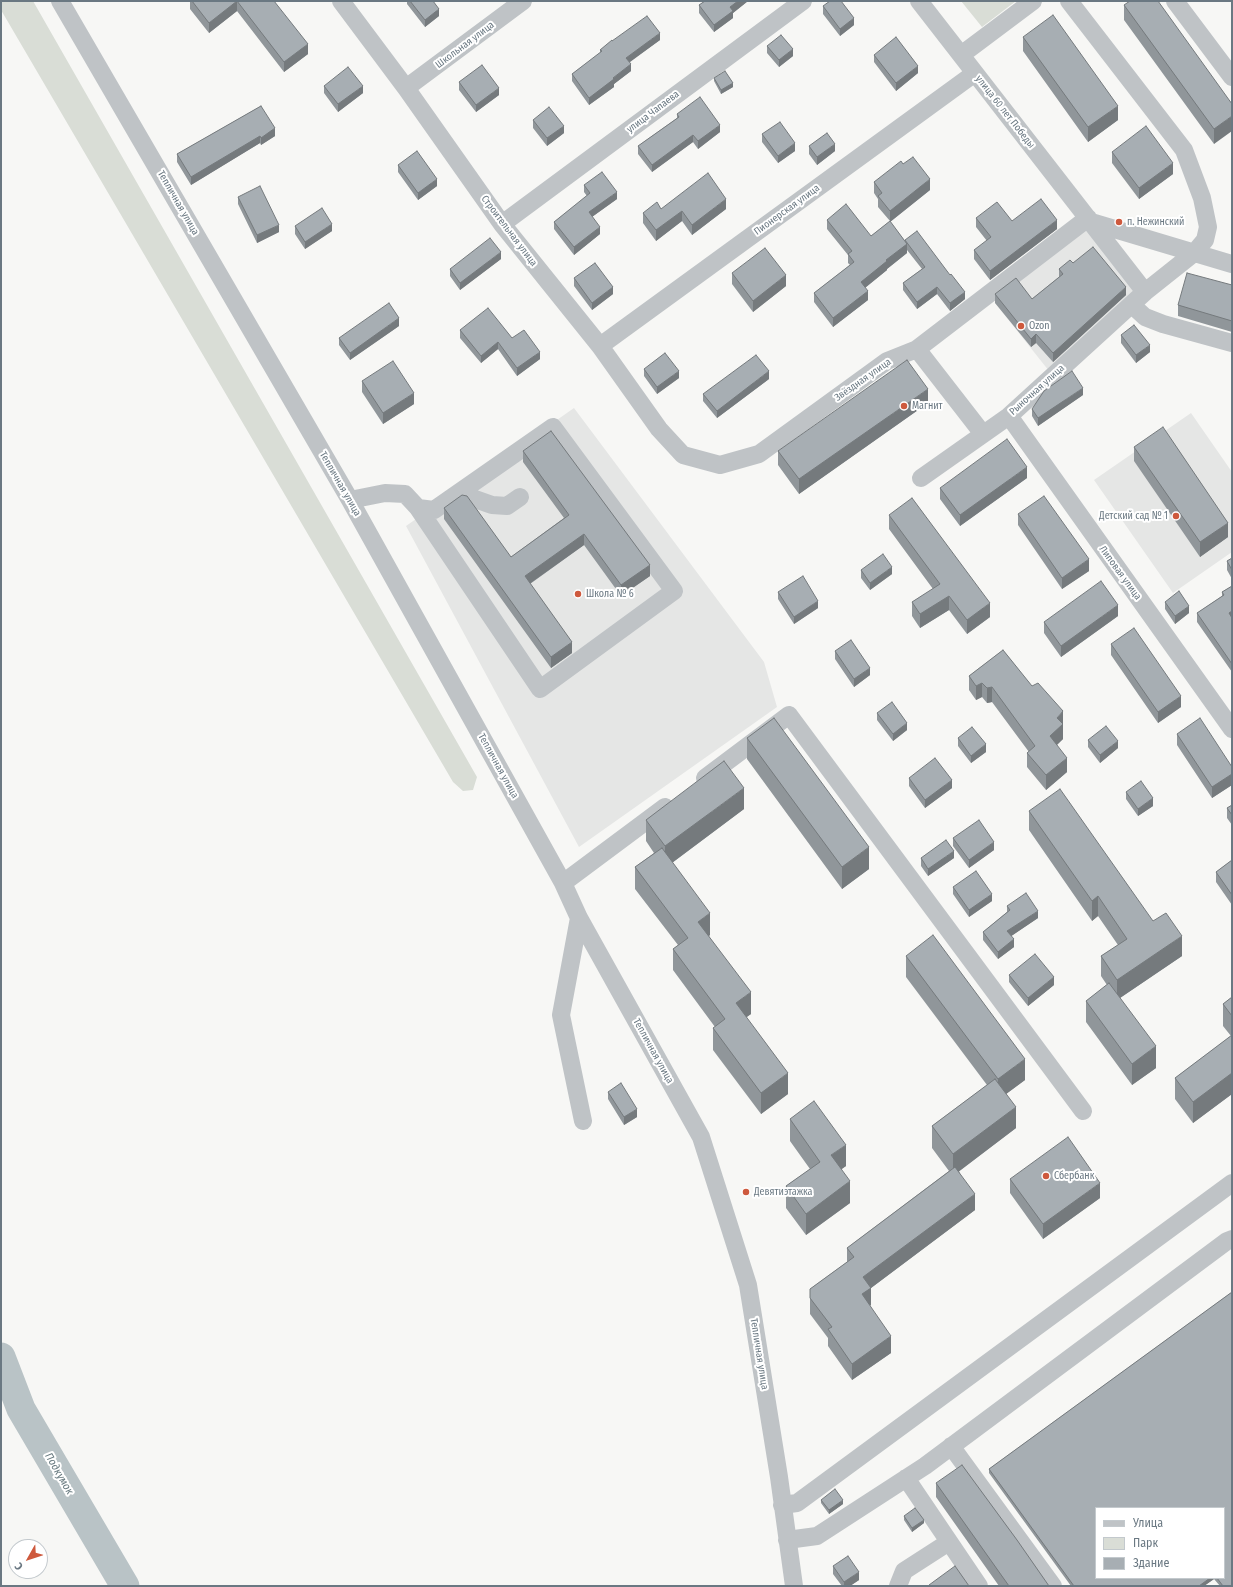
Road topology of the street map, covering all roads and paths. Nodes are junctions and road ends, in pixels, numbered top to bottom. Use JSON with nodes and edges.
{"nodes":[{"id":1,"x":60,"y":1,"type":"edge"},
{"id":2,"x":342,"y":1,"type":"edge"},
{"id":3,"x":523,"y":1,"type":"edge"},
{"id":4,"x":803,"y":1,"type":"edge"},
{"id":5,"x":919,"y":1,"type":"edge"},
{"id":6,"x":1033,"y":1,"type":"edge"},
{"id":7,"x":1069,"y":1,"type":"edge"},
{"id":8,"x":1175,"y":1,"type":"edge"},
{"id":9,"x":961,"y":55,"type":"junction"},
{"id":10,"x":975,"y":73,"type":"junction"},
{"id":11,"x":1232,"y":77,"type":"edge"},
{"id":12,"x":406,"y":88,"type":"junction"},
{"id":13,"x":1090,"y":220,"type":"junction"},
{"id":14,"x":502,"y":224,"type":"junction"},
{"id":15,"x":1194,"y":253,"type":"junction"},
{"id":16,"x":1232,"y":264,"type":"edge"},
{"id":17,"x":1145,"y":292,"type":"junction"},
{"id":18,"x":1132,"y":305,"type":"junction"},
{"id":19,"x":1232,"y":343,"type":"edge"},
{"id":20,"x":600,"y":346,"type":"junction"},
{"id":21,"x":917,"y":348,"type":"junction"},
{"id":22,"x":1009,"y":416,"type":"junction"},
{"id":23,"x":983,"y":434,"type":"junction"},
{"id":24,"x":683,"y":455,"type":"joint"},
{"id":25,"x":921,"y":478,"type":"dead end"},
{"id":26,"x":458,"y":493,"type":"junction"},
{"id":27,"x":520,"y":497,"type":"dead end"},
{"id":28,"x":350,"y":500,"type":"junction"},
{"id":29,"x":418,"y":508,"type":"junction"},
{"id":30,"x":1232,"y":729,"type":"edge"},
{"id":31,"x":563,"y":883,"type":"junction"},
{"id":32,"x":578,"y":918,"type":"junction"},
{"id":33,"x":1083,"y":1111,"type":"dead end"},
{"id":34,"x":583,"y":1121,"type":"dead end"},
{"id":35,"x":1232,"y":1183,"type":"edge"},
{"id":36,"x":1232,"y":1239,"type":"edge"},
{"id":37,"x":951,"y":1446,"type":"junction"},
{"id":38,"x":906,"y":1478,"type":"junction"},
{"id":39,"x":782,"y":1505,"type":"junction"},
{"id":40,"x":787,"y":1540,"type":"junction"},
{"id":41,"x":949,"y":1542,"type":"junction"},
{"id":42,"x":794,"y":1586,"type":"edge"},
{"id":43,"x":898,"y":1586,"type":"edge"},
{"id":44,"x":979,"y":1586,"type":"edge"},
{"id":45,"x":1052,"y":1586,"type":"edge"}],
"edges":[{"from":1,"to":28,"type":"street","name":"Тепличная улица"},
{"from":2,"to":12,"type":"street","name":"Строительная улица"},
{"from":3,"to":12,"type":"street","name":"Школьная улица"},
{"from":4,"to":14,"type":"street","name":"улица Чапаева"},
{"from":5,"to":9,"type":"street","name":"улица 60 лет Победы"},
{"from":6,"to":9,"type":"street"},
{"from":7,"to":15,"type":"street","name":"Рыночная улица"},
{"from":8,"to":11,"type":"street"},
{"from":9,"to":10,"type":"street","name":"улица 60 лет Победы"},
{"from":10,"to":13,"type":"street","name":"улица 60 лет Победы"},
{"from":10,"to":20,"type":"street","name":"Пионерская улица"},
{"from":12,"to":14,"type":"street","name":"Строительная улица"},
{"from":13,"to":15,"type":"street"},
{"from":13,"to":17,"type":"street","name":"улица 60 лет Победы"},
{"from":13,"to":21,"type":"street","name":"Звёздная улица"},
{"from":14,"to":20,"type":"street","name":"Строительная улица"},
{"from":15,"to":16,"type":"street"},
{"from":15,"to":17,"type":"street","name":"Рыночная улица"},
{"from":17,"to":18,"type":"street","name":"Рыночная улица"},
{"from":18,"to":19,"type":"street"},
{"from":18,"to":22,"type":"street","name":"Рыночная улица"},
{"from":20,"to":24,"type":"street","name":"Строительная улица"},
{"from":21,"to":23,"type":"street"},
{"from":21,"to":24,"type":"street","name":"Звёздная улица"},
{"from":22,"to":23,"type":"street","name":"Рыночная улица"},
{"from":22,"to":30,"type":"street","name":"Липовая улица"},
{"from":23,"to":25,"type":"street","name":"Рыночная улица"},
{"from":26,"to":27,"type":"street"},
{"from":26,"to":29,"type":"street"},
{"from":26,"to":29,"type":"street"},
{"from":28,"to":29,"type":"street"},
{"from":28,"to":31,"type":"street","name":"Тепличная улица"},
{"from":31,"to":32,"type":"street","name":"Тепличная улица"},
{"from":31,"to":33,"type":"street"},
{"from":32,"to":34,"type":"street"},
{"from":32,"to":39,"type":"street","name":"Тепличная улица"},
{"from":35,"to":39,"type":"street"},
{"from":36,"to":37,"type":"street"},
{"from":37,"to":38,"type":"street"},
{"from":37,"to":45,"type":"street"},
{"from":38,"to":40,"type":"street"},
{"from":38,"to":41,"type":"street"},
{"from":39,"to":40,"type":"street","name":"Тепличная улица"},
{"from":40,"to":42,"type":"street","name":"Тепличная улица"},
{"from":41,"to":43,"type":"street"},
{"from":41,"to":44,"type":"street"}]}
